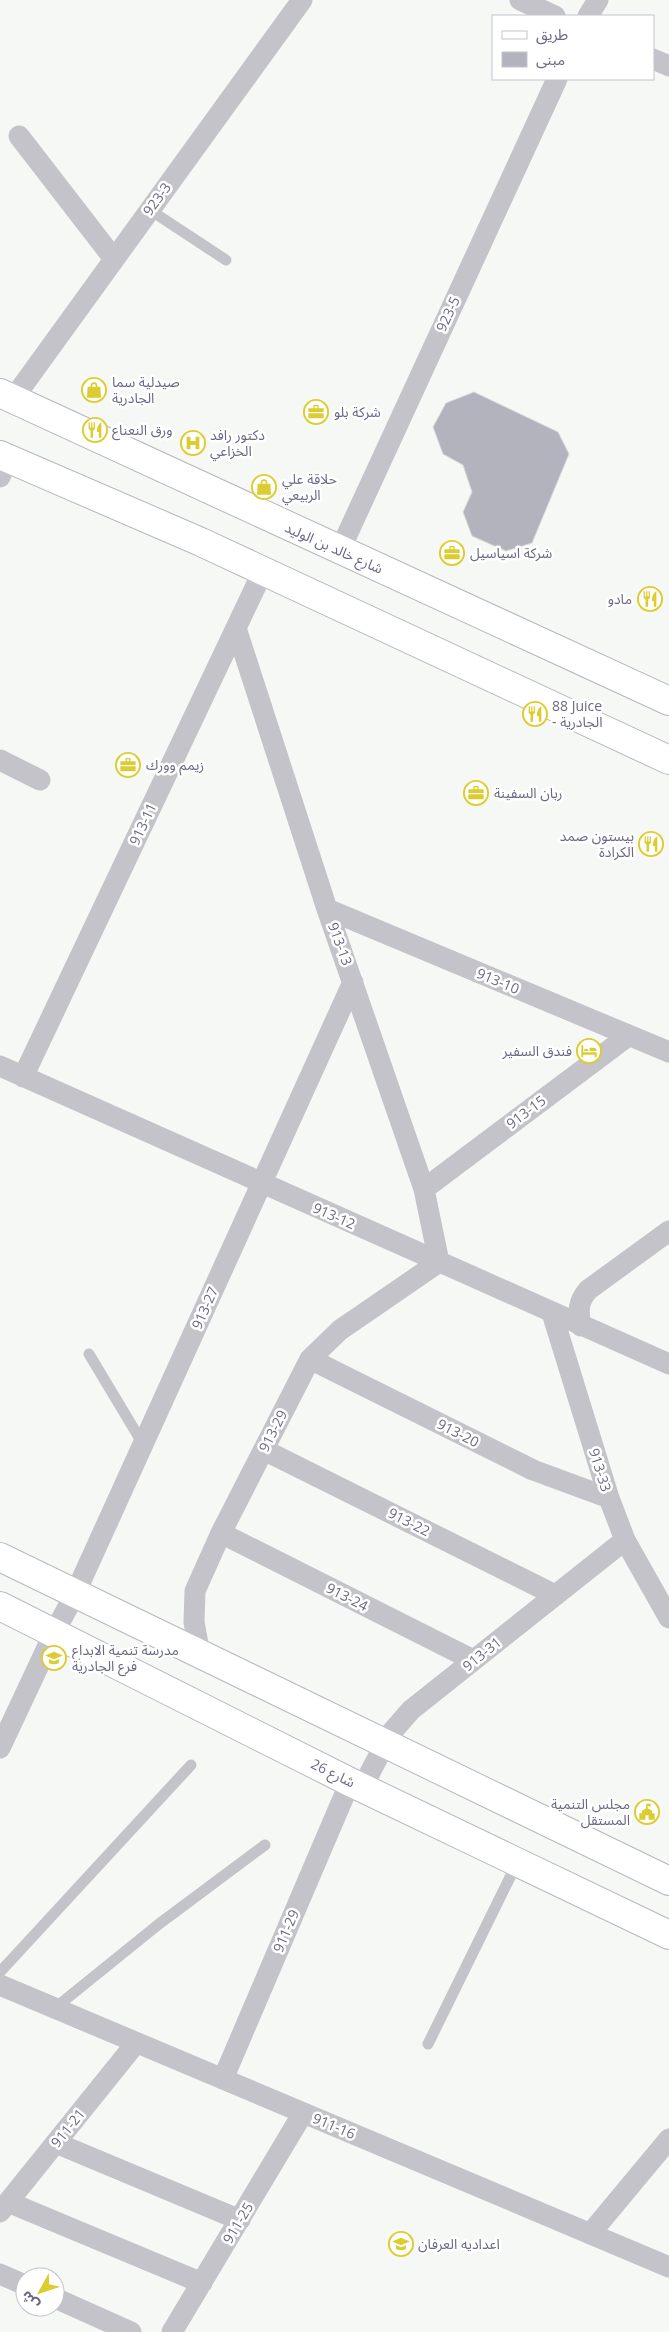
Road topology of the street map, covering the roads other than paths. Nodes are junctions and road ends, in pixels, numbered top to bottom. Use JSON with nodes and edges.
{"nodes":[{"id":1,"x":302,"y":0,"type":"edge"},
{"id":2,"x":520,"y":0,"type":"edge"},
{"id":3,"x":598,"y":0,"type":"edge"},
{"id":4,"x":553,"y":15,"type":"edge"},
{"id":5,"x":589,"y":15,"type":"edge"},
{"id":6,"x":654,"y":59,"type":"edge"},
{"id":7,"x":669,"y":66,"type":"edge"},
{"id":8,"x":558,"y":80,"type":"edge"},
{"id":9,"x":19,"y":136,"type":"dead end"},
{"id":10,"x":150,"y":210,"type":"junction"},
{"id":11,"x":114,"y":259,"type":"junction"},
{"id":12,"x":226,"y":260,"type":"dead end"},
{"id":13,"x":6,"y":396,"type":"edge"},
{"id":14,"x":3,"y":464,"type":"edge"},
{"id":15,"x":340,"y":550,"type":"junction"},
{"id":16,"x":264,"y":571,"type":"junction"},
{"id":17,"x":236,"y":628,"type":"junction"},
{"id":18,"x":669,"y":702,"type":"edge"},
{"id":19,"x":0,"y":760,"type":"edge"},
{"id":20,"x":669,"y":760,"type":"edge"},
{"id":21,"x":40,"y":780,"type":"dead end"},
{"id":22,"x":328,"y":909,"type":"junction"},
{"id":23,"x":353,"y":982,"type":"junction"},
{"id":24,"x":628,"y":1036,"type":"junction"},
{"id":25,"x":669,"y":1052,"type":"edge"},
{"id":26,"x":0,"y":1066,"type":"edge"},
{"id":27,"x":23,"y":1077,"type":"junction"},
{"id":28,"x":262,"y":1183,"type":"junction"},
{"id":29,"x":424,"y":1189,"type":"junction"},
{"id":30,"x":669,"y":1231,"type":"edge"},
{"id":31,"x":438,"y":1262,"type":"junction"},
{"id":32,"x":552,"y":1313,"type":"junction"},
{"id":33,"x":581,"y":1326,"type":"junction"},
{"id":34,"x":88,"y":1354,"type":"dead end"},
{"id":35,"x":310,"y":1359,"type":"junction"},
{"id":36,"x":669,"y":1364,"type":"edge"},
{"id":37,"x":143,"y":1444,"type":"junction"},
{"id":38,"x":264,"y":1450,"type":"junction"},
{"id":39,"x":609,"y":1498,"type":"junction"},
{"id":40,"x":221,"y":1533,"type":"junction"},
{"id":41,"x":625,"y":1540,"type":"junction"},
{"id":42,"x":0,"y":1557,"type":"edge"},
{"id":43,"x":75,"y":1594,"type":"junction"},
{"id":44,"x":555,"y":1595,"type":"junction"},
{"id":45,"x":0,"y":1606,"type":"edge"},
{"id":46,"x":669,"y":1618,"type":"edge"},
{"id":47,"x":54,"y":1633,"type":"junction"},
{"id":48,"x":200,"y":1655,"type":"junction"},
{"id":49,"x":473,"y":1660,"type":"junction"},
{"id":50,"x":384,"y":1744,"type":"junction"},
{"id":51,"x":0,"y":1748,"type":"edge"},
{"id":52,"x":191,"y":1765,"type":"dead end"},
{"id":53,"x":356,"y":1785,"type":"junction"},
{"id":54,"x":264,"y":1845,"type":"dead end"},
{"id":55,"x":517,"y":1863,"type":"junction"},
{"id":56,"x":669,"y":1881,"type":"edge"},
{"id":57,"x":669,"y":1935,"type":"edge"},
{"id":58,"x":0,"y":1972,"type":"edge"},
{"id":59,"x":0,"y":1985,"type":"edge"},
{"id":60,"x":55,"y":2008,"type":"junction"},
{"id":61,"x":136,"y":2043,"type":"junction"},
{"id":62,"x":428,"y":2044,"type":"dead end"},
{"id":63,"x":222,"y":2079,"type":"junction"},
{"id":64,"x":303,"y":2114,"type":"junction"},
{"id":65,"x":669,"y":2139,"type":"edge"},
{"id":66,"x":56,"y":2143,"type":"junction"},
{"id":67,"x":4,"y":2208,"type":"edge"},
{"id":68,"x":240,"y":2220,"type":"junction"},
{"id":69,"x":590,"y":2234,"type":"junction"},
{"id":70,"x":669,"y":2267,"type":"edge"},
{"id":71,"x":0,"y":2274,"type":"edge"},
{"id":72,"x":15,"y":2281,"type":"edge"},
{"id":73,"x":202,"y":2283,"type":"junction"},
{"id":74,"x":65,"y":2302,"type":"edge"},
{"id":75,"x":131,"y":2332,"type":"edge"},
{"id":76,"x":172,"y":2332,"type":"edge"}],
"edges":[{"from":1,"to":10,"type":"street","name":"923-3"},
{"from":2,"to":4,"type":"street"},
{"from":3,"to":5,"type":"street"},
{"from":6,"to":7,"type":"street"},
{"from":8,"to":15,"type":"street","name":"923-5"},
{"from":9,"to":11,"type":"street"},
{"from":10,"to":11,"type":"street","name":"923-3"},
{"from":10,"to":12,"type":"lane"},
{"from":11,"to":13,"type":"street","name":"923-3"},
{"from":13,"to":15,"type":"street","name":"شارع خالد بن الوليد"},
{"from":14,"to":16,"type":"street"},
{"from":15,"to":18,"type":"street","name":"شارع خالد بن الوليد"},
{"from":16,"to":17,"type":"street","name":"913-11"},
{"from":16,"to":20,"type":"street"},
{"from":17,"to":22,"type":"street","name":"913-13"},
{"from":17,"to":27,"type":"street","name":"913-11"},
{"from":19,"to":21,"type":"street"},
{"from":22,"to":23,"type":"street","name":"913-13"},
{"from":22,"to":24,"type":"street","name":"913-10"},
{"from":23,"to":28,"type":"street","name":"913-27"},
{"from":23,"to":29,"type":"street","name":"913-13"},
{"from":24,"to":25,"type":"street","name":"913-10"},
{"from":24,"to":29,"type":"street","name":"913-15"},
{"from":26,"to":27,"type":"street","name":"913-12"},
{"from":27,"to":28,"type":"street","name":"913-12"},
{"from":28,"to":31,"type":"street","name":"913-12"},
{"from":28,"to":37,"type":"street","name":"913-27"},
{"from":29,"to":31,"type":"street","name":"913-13"},
{"from":30,"to":33,"type":"street"},
{"from":31,"to":32,"type":"street","name":"913-12"},
{"from":31,"to":35,"type":"street","name":"913-29"},
{"from":32,"to":33,"type":"street","name":"913-12"},
{"from":32,"to":39,"type":"street","name":"913-33"},
{"from":33,"to":36,"type":"street","name":"913-12"},
{"from":34,"to":37,"type":"lane"},
{"from":35,"to":38,"type":"street","name":"913-29"},
{"from":35,"to":39,"type":"street","name":"913-20"},
{"from":37,"to":43,"type":"street","name":"913-27"},
{"from":38,"to":40,"type":"street","name":"913-29"},
{"from":38,"to":44,"type":"street","name":"913-22"},
{"from":39,"to":41,"type":"street","name":"913-33"},
{"from":40,"to":48,"type":"street","name":"913-29"},
{"from":40,"to":49,"type":"street","name":"913-24"},
{"from":41,"to":44,"type":"street","name":"913-31"},
{"from":41,"to":46,"type":"street","name":"913-33"},
{"from":42,"to":43,"type":"street"},
{"from":43,"to":47,"type":"street","name":"913-27"},
{"from":43,"to":48,"type":"street"},
{"from":44,"to":49,"type":"street","name":"913-31"},
{"from":45,"to":47,"type":"street","name":"شارع 26"},
{"from":47,"to":51,"type":"street","name":"913-27"},
{"from":47,"to":53,"type":"street","name":"شارع 26"},
{"from":48,"to":50,"type":"street"},
{"from":49,"to":50,"type":"street","name":"913-31"},
{"from":50,"to":53,"type":"street","name":"913-31"},
{"from":50,"to":56,"type":"street"},
{"from":52,"to":58,"type":"lane"},
{"from":53,"to":55,"type":"street","name":"شارع 26"},
{"from":53,"to":63,"type":"street","name":"911-29"},
{"from":54,"to":60,"type":"lane"},
{"from":55,"to":57,"type":"street","name":"شارع 26"},
{"from":55,"to":62,"type":"lane"},
{"from":59,"to":60,"type":"street","name":"911-16"},
{"from":60,"to":61,"type":"street","name":"911-16"},
{"from":61,"to":63,"type":"street","name":"911-16"},
{"from":61,"to":66,"type":"street","name":"911-21"},
{"from":63,"to":64,"type":"street","name":"911-16"},
{"from":64,"to":68,"type":"street","name":"911-25"},
{"from":64,"to":69,"type":"street","name":"911-16"},
{"from":65,"to":69,"type":"street"},
{"from":66,"to":67,"type":"street","name":"911-21"},
{"from":66,"to":68,"type":"street"},
{"from":67,"to":73,"type":"street"},
{"from":68,"to":73,"type":"street","name":"911-25"},
{"from":69,"to":70,"type":"street","name":"911-16"},
{"from":71,"to":72,"type":"street"},
{"from":73,"to":76,"type":"street","name":"911-25"},
{"from":74,"to":75,"type":"street"}]}
